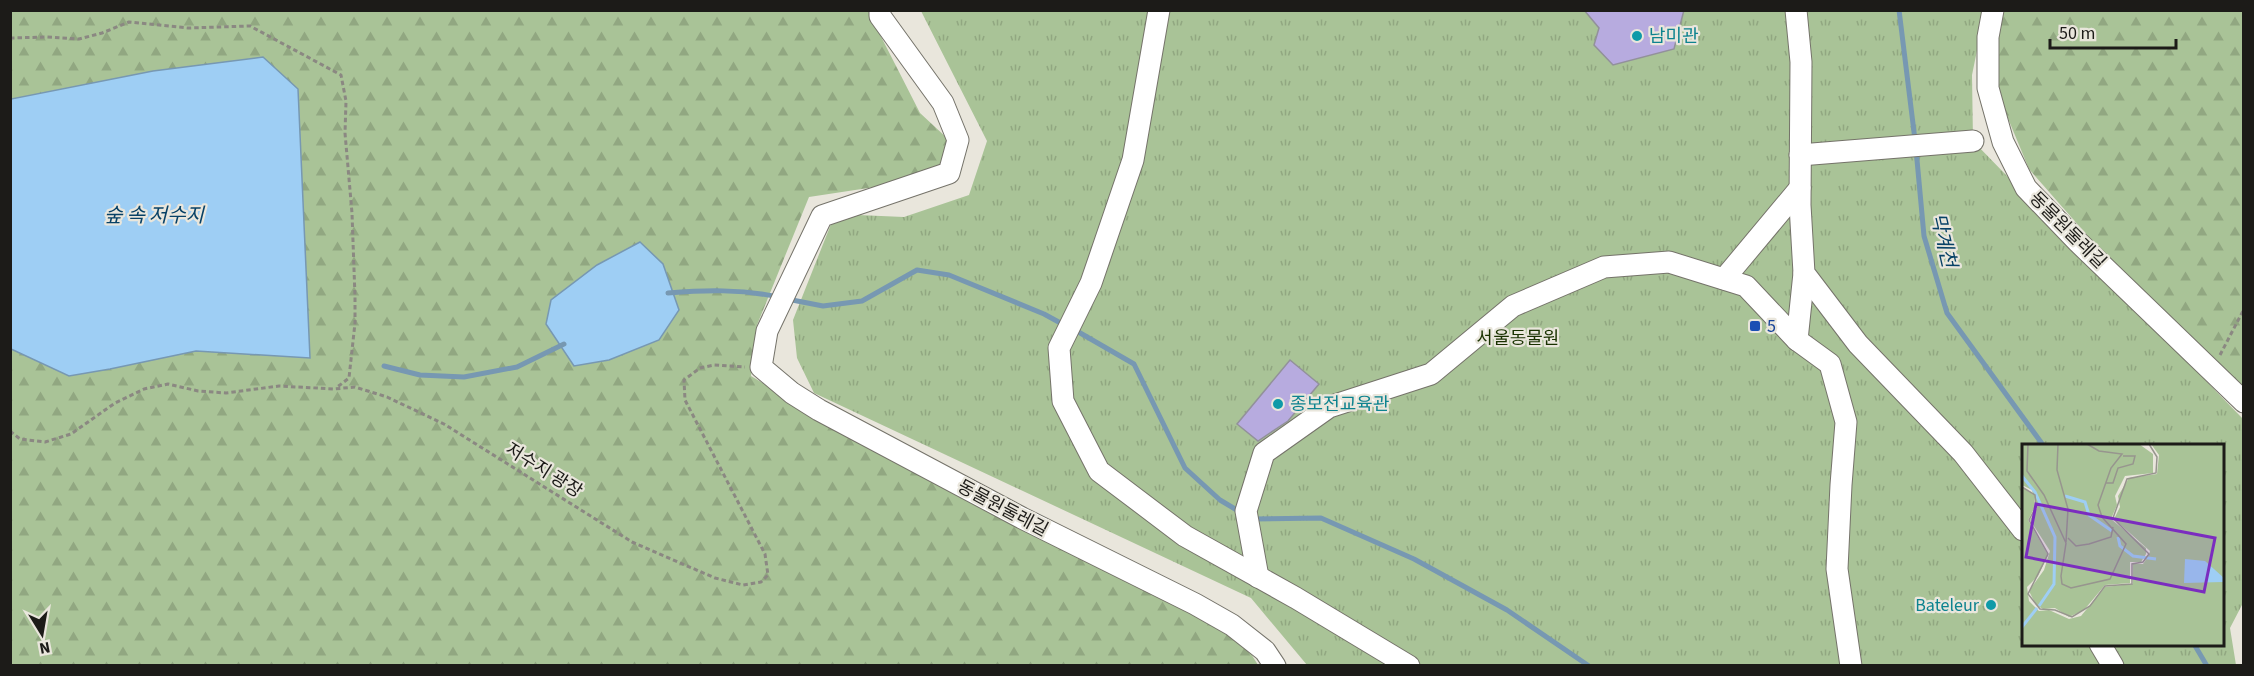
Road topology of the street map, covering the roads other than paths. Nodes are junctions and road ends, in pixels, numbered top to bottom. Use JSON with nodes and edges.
{"nodes":[{"id":1,"x":880,"y":10,"type":"edge"},
{"id":2,"x":1159,"y":10,"type":"edge"},
{"id":3,"x":1796,"y":10,"type":"edge"},
{"id":4,"x":1993,"y":10,"type":"edge"},
{"id":5,"x":1973,"y":141,"type":"dead end"},
{"id":6,"x":1800,"y":154,"type":"junction"},
{"id":7,"x":1800,"y":188,"type":"junction"},
{"id":8,"x":1804,"y":273,"type":"junction"},
{"id":9,"x":1724,"y":279,"type":"junction"},
{"id":10,"x":1797,"y":340,"type":"junction"},
{"id":11,"x":2244,"y":402,"type":"edge"},
{"id":12,"x":2022,"y":529,"type":"edge"},
{"id":13,"x":1258,"y":577,"type":"junction"},
{"id":14,"x":2101,"y":646,"type":"edge"},
{"id":15,"x":1275,"y":666,"type":"edge"},
{"id":16,"x":1409,"y":666,"type":"edge"},
{"id":17,"x":1851,"y":666,"type":"edge"},
{"id":18,"x":2113,"y":666,"type":"edge"}],
"edges":[{"from":1,"to":15,"type":"street","name":"동물원둘레길"},
{"from":2,"to":13,"type":"street"},
{"from":3,"to":6,"type":"street"},
{"from":4,"to":11,"type":"street","name":"동물원둘레길"},
{"from":5,"to":6,"type":"street"},
{"from":6,"to":7,"type":"street"},
{"from":7,"to":8,"type":"street"},
{"from":7,"to":9,"type":"street"},
{"from":8,"to":10,"type":"street"},
{"from":8,"to":12,"type":"street"},
{"from":9,"to":10,"type":"street"},
{"from":9,"to":13,"type":"street"},
{"from":10,"to":17,"type":"street"},
{"from":13,"to":16,"type":"street"},
{"from":14,"to":18,"type":"street"}]}
